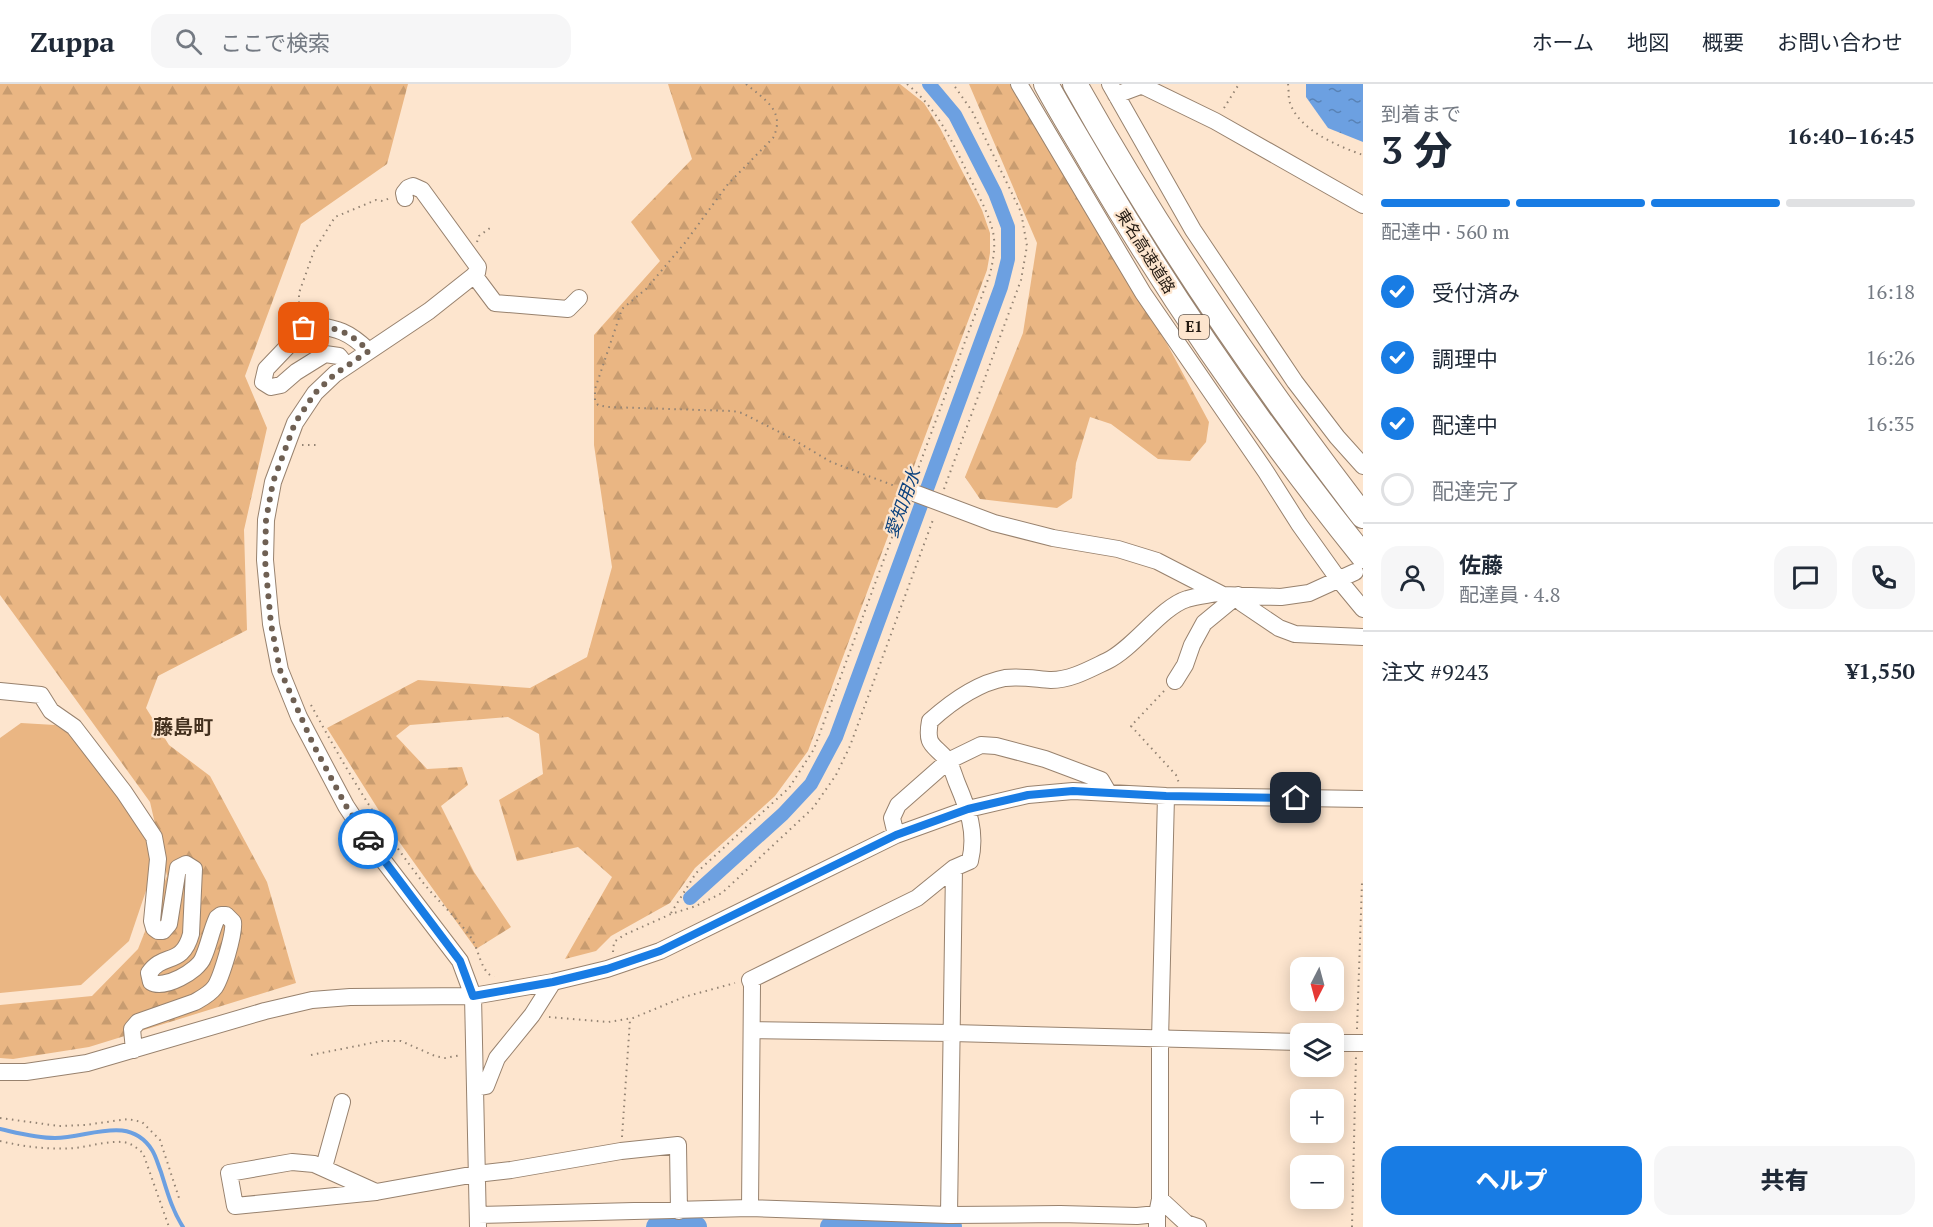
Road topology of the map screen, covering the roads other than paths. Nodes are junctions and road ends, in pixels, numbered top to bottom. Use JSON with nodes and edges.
{"nodes":[{"id":1,"x":1019,"y":84,"type":"edge"},
{"id":2,"x":1046,"y":84,"type":"edge"},
{"id":3,"x":1076,"y":84,"type":"edge"},
{"id":4,"x":1113,"y":89,"type":"edge"},
{"id":5,"x":399,"y":198,"type":"road end"},
{"id":6,"x":1363,"y":205,"type":"edge"},
{"id":7,"x":476,"y":274,"type":"junction"},
{"id":8,"x":579,"y":298,"type":"dead end"},
{"id":9,"x":369,"y":351,"type":"junction"},
{"id":10,"x":347,"y":366,"type":"junction"},
{"id":11,"x":1363,"y":466,"type":"edge"},
{"id":12,"x":909,"y":491,"type":"road end"},
{"id":13,"x":1363,"y":516,"type":"edge"},
{"id":14,"x":1359,"y":564,"type":"edge"},
{"id":15,"x":1339,"y":580,"type":"junction"},
{"id":16,"x":1218,"y":593,"type":"junction"},
{"id":17,"x":1238,"y":595,"type":"junction"},
{"id":18,"x":1363,"y":609,"type":"edge"},
{"id":19,"x":1363,"y":637,"type":"edge"},
{"id":20,"x":1175,"y":681,"type":"road end"},
{"id":21,"x":0,"y":691,"type":"edge"},
{"id":22,"x":948,"y":761,"type":"junction"},
{"id":23,"x":1108,"y":792,"type":"junction"},
{"id":24,"x":1166,"y":796,"type":"junction"},
{"id":25,"x":1363,"y":799,"type":"edge"},
{"id":26,"x":968,"y":809,"type":"junction"},
{"id":27,"x":896,"y":835,"type":"junction"},
{"id":28,"x":954,"y":868,"type":"junction"},
{"id":29,"x":553,"y":982,"type":"junction"},
{"id":30,"x":473,"y":996,"type":"junction"},
{"id":31,"x":752,"y":1030,"type":"junction"},
{"id":32,"x":952,"y":1033,"type":"junction"},
{"id":33,"x":1160,"y":1040,"type":"junction"},
{"id":34,"x":1290,"y":1042,"type":"edge"},
{"id":35,"x":1344,"y":1043,"type":"edge"},
{"id":36,"x":1363,"y":1043,"type":"edge"},
{"id":37,"x":134,"y":1050,"type":"junction"},
{"id":38,"x":0,"y":1072,"type":"edge"},
{"id":39,"x":475,"y":1088,"type":"junction"},
{"id":40,"x":342,"y":1102,"type":"dead end"},
{"id":41,"x":324,"y":1167,"type":"junction"},
{"id":42,"x":476,"y":1174,"type":"junction"},
{"id":43,"x":376,"y":1192,"type":"junction"},
{"id":44,"x":750,"y":1208,"type":"junction"},
{"id":45,"x":679,"y":1211,"type":"junction"},
{"id":46,"x":1158,"y":1214,"type":"edge"},
{"id":47,"x":949,"y":1215,"type":"junction"},
{"id":48,"x":478,"y":1220,"type":"edge"},
{"id":49,"x":1198,"y":1227,"type":"edge"}],
"edges":[{"from":1,"to":15,"type":"street"},
{"from":2,"to":14,"type":"highway","name":"東名高速道路","number":"E1"},
{"from":3,"to":13,"type":"highway","name":"東名高速道路","number":"E1"},
{"from":4,"to":6,"type":"street"},
{"from":4,"to":11,"type":"street"},
{"from":5,"to":7,"type":"street"},
{"from":7,"to":8,"type":"street"},
{"from":7,"to":9,"type":"street"},
{"from":9,"to":10,"type":"street"},
{"from":9,"to":10,"type":"street"},
{"from":10,"to":30,"type":"street"},
{"from":12,"to":16,"type":"street"},
{"from":14,"to":15,"type":"street"},
{"from":15,"to":17,"type":"street"},
{"from":15,"to":18,"type":"street"},
{"from":16,"to":17,"type":"street"},
{"from":16,"to":22,"type":"street"},
{"from":17,"to":19,"type":"street"},
{"from":17,"to":20,"type":"street"},
{"from":21,"to":37,"type":"street"},
{"from":22,"to":23,"type":"street"},
{"from":22,"to":26,"type":"street"},
{"from":22,"to":27,"type":"street"},
{"from":23,"to":24,"type":"street"},
{"from":23,"to":26,"type":"street"},
{"from":24,"to":25,"type":"street"},
{"from":24,"to":33,"type":"street"},
{"from":26,"to":27,"type":"street"},
{"from":26,"to":28,"type":"street"},
{"from":27,"to":29,"type":"street"},
{"from":28,"to":31,"type":"street"},
{"from":28,"to":32,"type":"street"},
{"from":29,"to":30,"type":"street"},
{"from":29,"to":39,"type":"street"},
{"from":30,"to":37,"type":"street"},
{"from":30,"to":39,"type":"street"},
{"from":31,"to":32,"type":"street"},
{"from":31,"to":44,"type":"street"},
{"from":32,"to":33,"type":"street"},
{"from":32,"to":47,"type":"street"},
{"from":33,"to":34,"type":"street"},
{"from":33,"to":46,"type":"street"},
{"from":35,"to":36,"type":"street"},
{"from":37,"to":38,"type":"street"},
{"from":39,"to":42,"type":"street"},
{"from":40,"to":41,"type":"street"},
{"from":41,"to":43,"type":"street"},
{"from":41,"to":43,"type":"street"},
{"from":42,"to":43,"type":"street"},
{"from":42,"to":45,"type":"street"},
{"from":42,"to":48,"type":"street"},
{"from":44,"to":45,"type":"street"},
{"from":44,"to":47,"type":"street"},
{"from":45,"to":48,"type":"street"},
{"from":46,"to":47,"type":"street"},
{"from":46,"to":49,"type":"street"}]}
